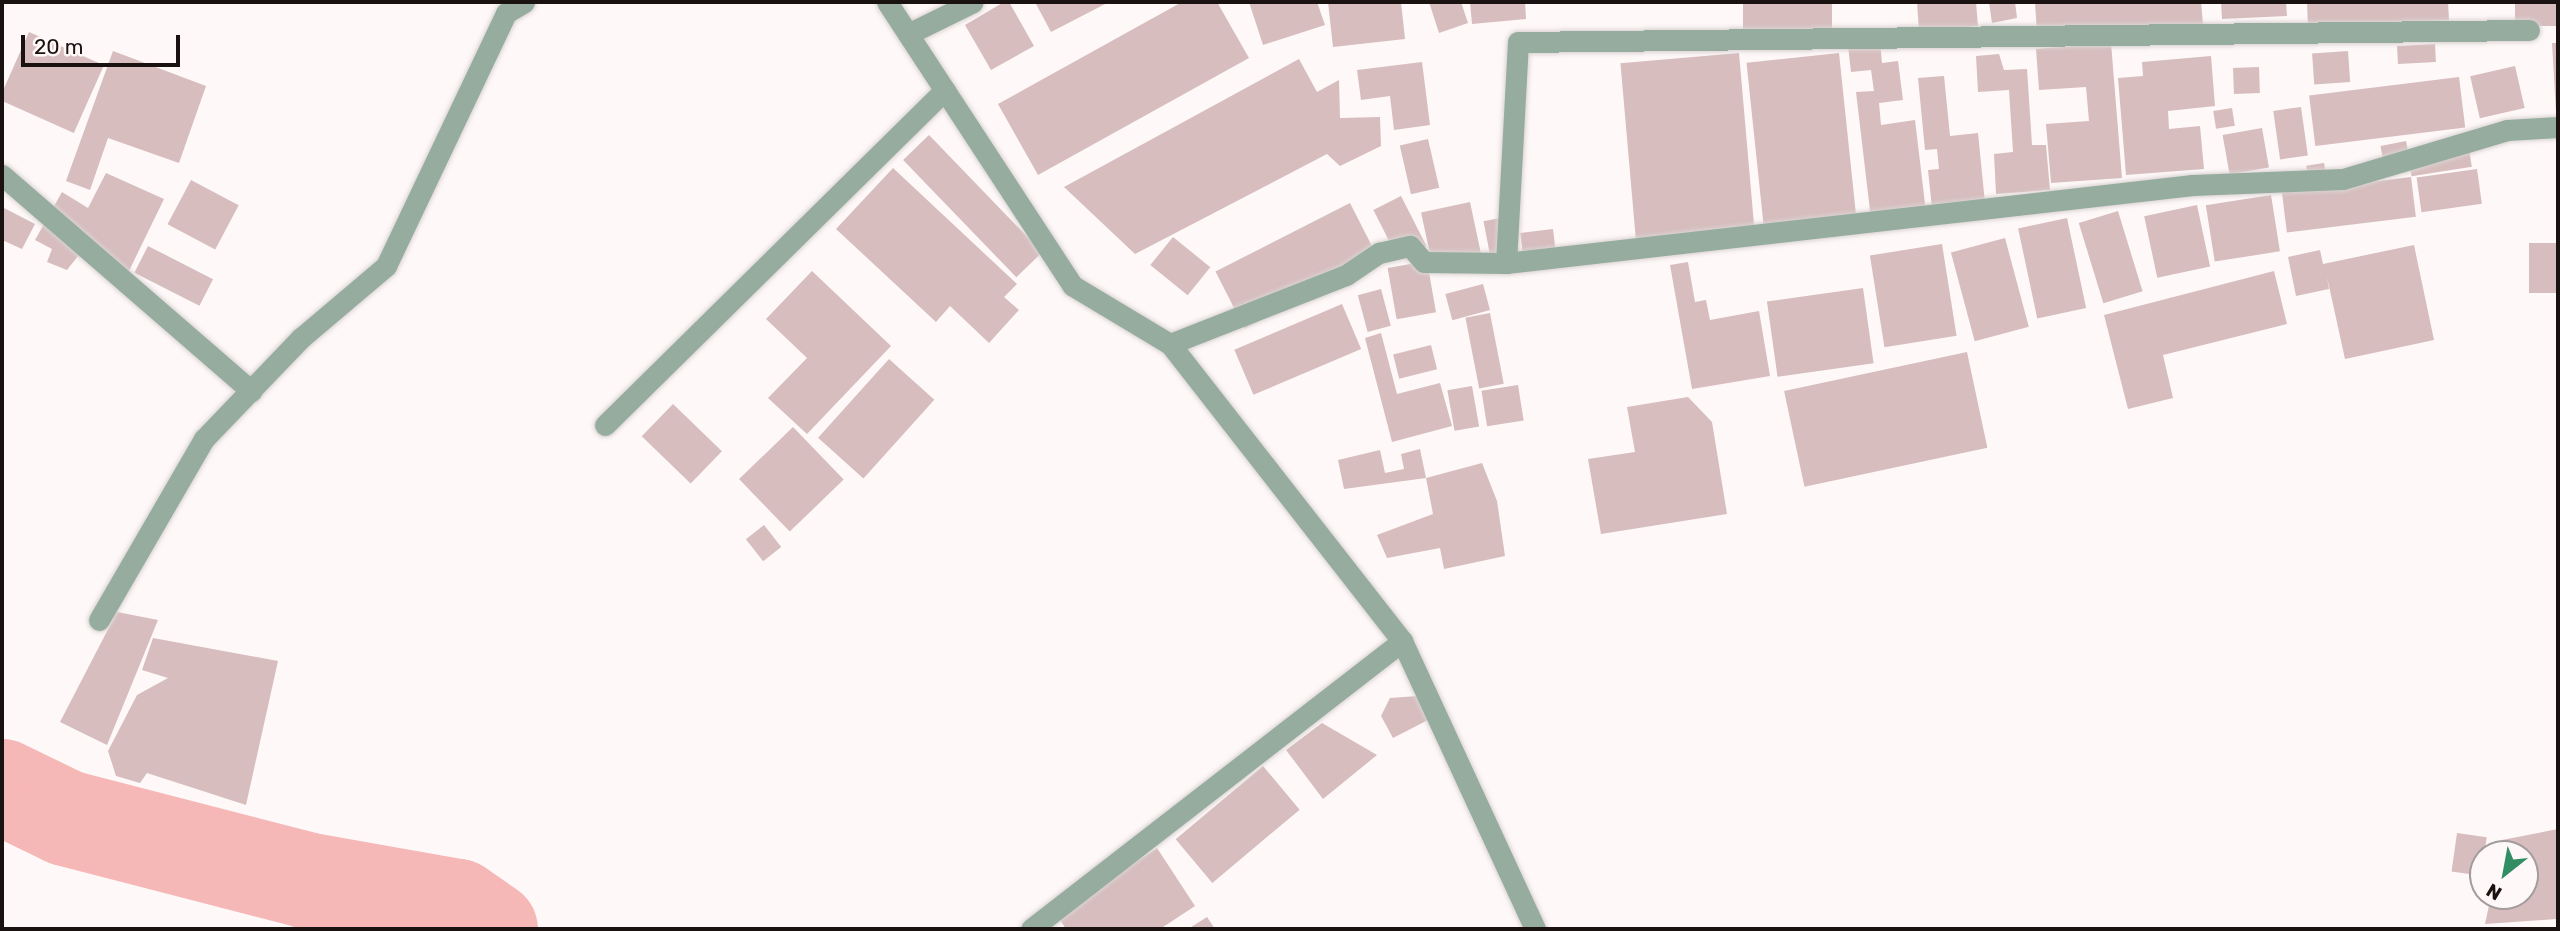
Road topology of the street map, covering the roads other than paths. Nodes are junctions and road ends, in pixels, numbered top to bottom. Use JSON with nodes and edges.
{"nodes":[{"id":1,"x":524,"y":2,"type":"edge"},
{"id":2,"x":887,"y":2,"type":"edge"},
{"id":3,"x":972,"y":2,"type":"edge"},
{"id":4,"x":2529,"y":30,"type":"dead end"},
{"id":5,"x":908,"y":34,"type":"junction"},
{"id":6,"x":945,"y":90,"type":"junction"},
{"id":7,"x":2558,"y":127,"type":"edge"},
{"id":8,"x":2,"y":175,"type":"edge"},
{"id":9,"x":1506,"y":263,"type":"junction"},
{"id":10,"x":1170,"y":344,"type":"junction"},
{"id":11,"x":251,"y":391,"type":"junction"},
{"id":12,"x":606,"y":425,"type":"dead end"},
{"id":13,"x":99,"y":620,"type":"dead end"},
{"id":14,"x":1402,"y":642,"type":"junction"},
{"id":15,"x":1031,"y":929,"type":"edge"},
{"id":16,"x":1535,"y":929,"type":"edge"}],
"edges":[{"from":1,"to":11,"type":"street"},
{"from":2,"to":5,"type":"street"},
{"from":3,"to":5,"type":"street"},
{"from":4,"to":9,"type":"street"},
{"from":5,"to":6,"type":"street"},
{"from":6,"to":10,"type":"street"},
{"from":6,"to":12,"type":"street"},
{"from":7,"to":9,"type":"street"},
{"from":8,"to":11,"type":"street"},
{"from":9,"to":10,"type":"street"},
{"from":10,"to":14,"type":"street"},
{"from":11,"to":13,"type":"street"},
{"from":14,"to":15,"type":"street"},
{"from":14,"to":16,"type":"street"}]}
